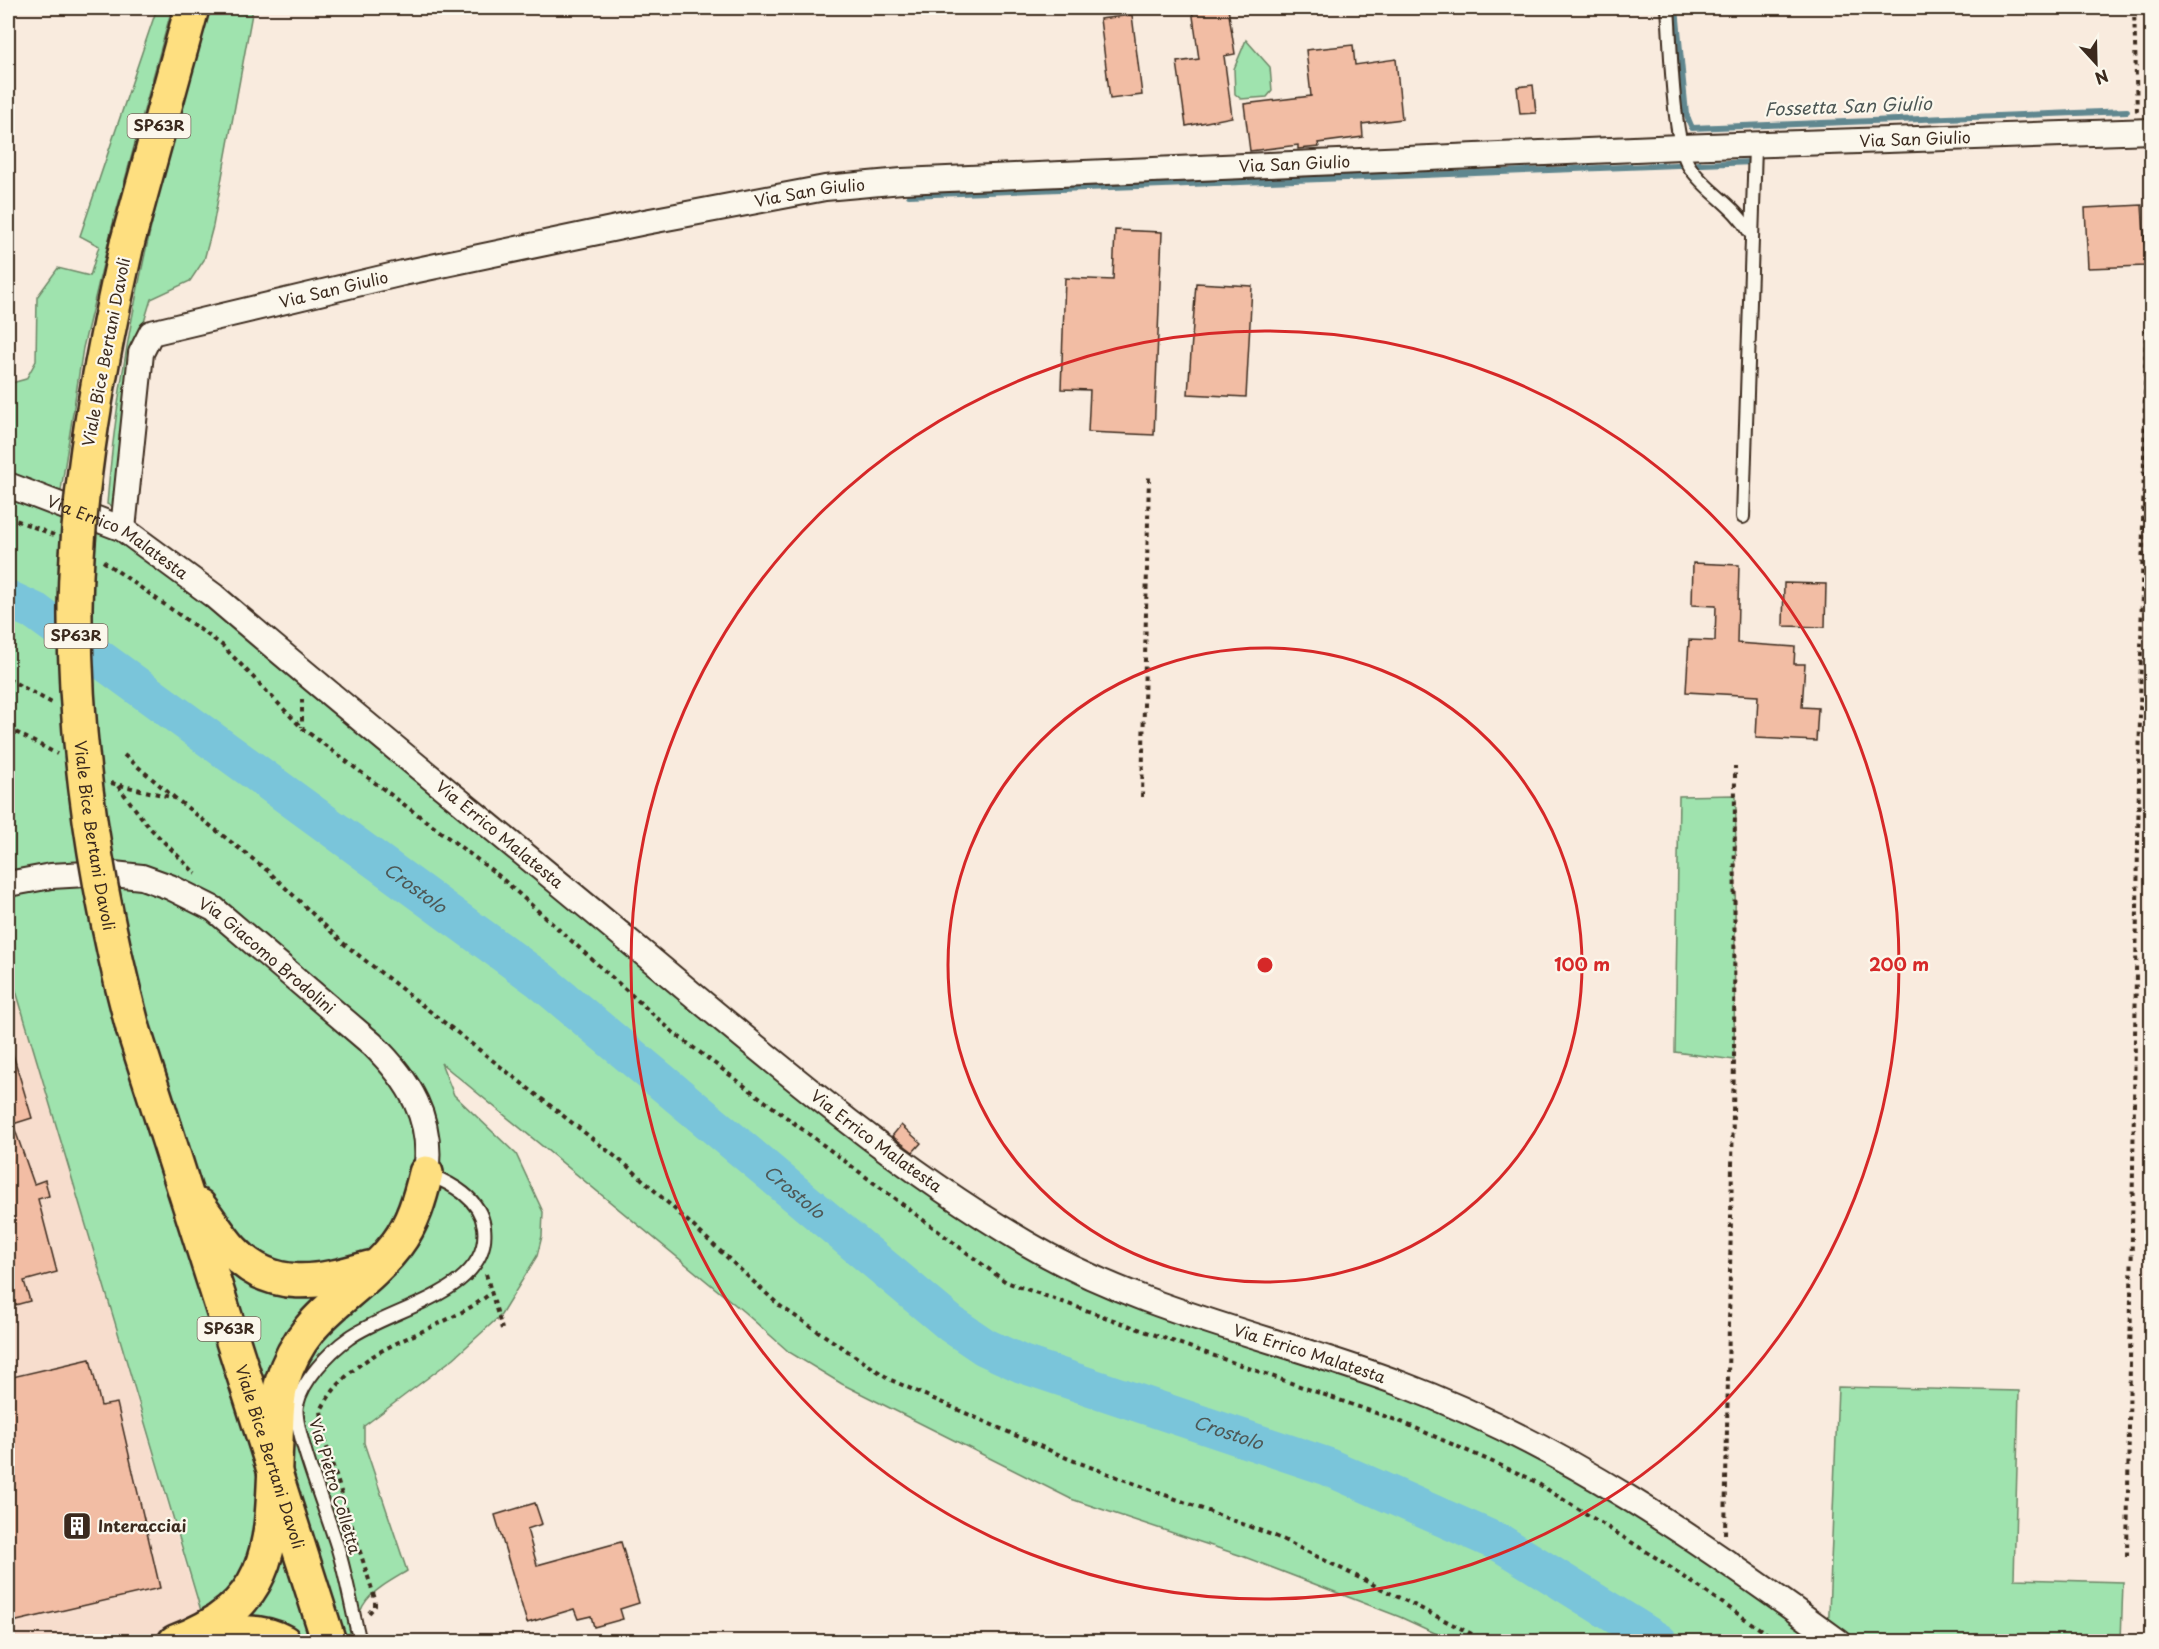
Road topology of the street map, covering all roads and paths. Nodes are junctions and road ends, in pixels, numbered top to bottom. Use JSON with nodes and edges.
{"nodes":[{"id":1,"x":192,"y":8,"type":"edge"},
{"id":2,"x":1668,"y":8,"type":"edge"},
{"id":3,"x":2134,"y":8,"type":"edge"},
{"id":4,"x":2137,"y":109,"type":"dead end"},
{"id":5,"x":2151,"y":131,"type":"edge"},
{"id":6,"x":1680,"y":147,"type":"junction"},
{"id":7,"x":1755,"y":147,"type":"junction"},
{"id":8,"x":1752,"y":235,"type":"junction"},
{"id":9,"x":2146,"y":327,"type":"dead end"},
{"id":10,"x":1149,"y":475,"type":"dead end"},
{"id":11,"x":8,"y":485,"type":"edge"},
{"id":12,"x":1743,"y":518,"type":"dead end"},
{"id":13,"x":123,"y":529,"type":"junction"},
{"id":14,"x":110,"y":565,"type":"dead end"},
{"id":15,"x":8,"y":679,"type":"edge"},
{"id":16,"x":52,"y":703,"type":"dead end"},
{"id":17,"x":8,"y":728,"type":"edge"},
{"id":18,"x":302,"y":728,"type":"dead end"},
{"id":19,"x":124,"y":755,"type":"dead end"},
{"id":20,"x":61,"y":756,"type":"dead end"},
{"id":21,"x":1735,"y":766,"type":"dead end"},
{"id":22,"x":102,"y":778,"type":"dead end"},
{"id":23,"x":118,"y":785,"type":"junction"},
{"id":24,"x":1142,"y":796,"type":"dead end"},
{"id":25,"x":175,"y":798,"type":"junction"},
{"id":26,"x":8,"y":884,"type":"edge"},
{"id":27,"x":206,"y":904,"type":"junction"},
{"id":28,"x":426,"y":1173,"type":"junction"},
{"id":29,"x":183,"y":1184,"type":"junction"},
{"id":30,"x":377,"y":1266,"type":"junction"},
{"id":31,"x":502,"y":1329,"type":"dead end"},
{"id":32,"x":274,"y":1474,"type":"junction"},
{"id":33,"x":2127,"y":1556,"type":"dead end"},
{"id":34,"x":1725,"y":1558,"type":"junction"},
{"id":35,"x":343,"y":1634,"type":"edge"},
{"id":36,"x":180,"y":1640,"type":"edge"},
{"id":37,"x":284,"y":1641,"type":"edge"},
{"id":38,"x":360,"y":1641,"type":"edge"},
{"id":39,"x":1488,"y":1641,"type":"edge"},
{"id":40,"x":1839,"y":1641,"type":"edge"}],
"edges":[{"from":1,"to":29,"type":"highway","name":"Viale Bice Bertani Davoli","number":"SP63R","bridge":true},
{"from":2,"to":6,"type":"lane"},
{"from":3,"to":4,"type":"path"},
{"from":5,"to":7,"type":"street","name":"Via San Giulio"},
{"from":6,"to":7,"type":"street","name":"Via San Giulio"},
{"from":6,"to":8,"type":"lane"},
{"from":6,"to":13,"type":"street","name":"Via San Giulio"},
{"from":7,"to":8,"type":"lane"},
{"from":8,"to":12,"type":"lane"},
{"from":9,"to":33,"type":"path"},
{"from":10,"to":24,"type":"path"},
{"from":11,"to":13,"type":"street","name":"Via Errico Malatesta"},
{"from":13,"to":34,"type":"street","name":"Via Errico Malatesta"},
{"from":14,"to":18,"type":"path"},
{"from":15,"to":16,"type":"path"},
{"from":17,"to":20,"type":"path"},
{"from":19,"to":25,"type":"path"},
{"from":21,"to":34,"type":"path"},
{"from":22,"to":23,"type":"path"},
{"from":23,"to":25,"type":"path"},
{"from":23,"to":27,"type":"path"},
{"from":25,"to":39,"type":"path"},
{"from":26,"to":27,"type":"street","name":"Via Giacomo Brodolini"},
{"from":27,"to":28,"type":"street","name":"Via Giacomo Brodolini"},
{"from":28,"to":30,"type":"highway"},
{"from":28,"to":35,"type":"lane","name":"Via Pietro Colletta"},
{"from":29,"to":30,"type":"highway"},
{"from":29,"to":32,"type":"highway","name":"Viale Bice Bertani Davoli","number":"SP63R"},
{"from":30,"to":32,"type":"highway"},
{"from":31,"to":35,"type":"path"},
{"from":32,"to":35,"type":"highway","name":"Viale Bice Bertani Davoli","number":"SP63R"},
{"from":32,"to":36,"type":"highway"},
{"from":34,"to":40,"type":"street","name":"Via Errico Malatesta"},
{"from":35,"to":38,"type":"lane","name":"Via Pietro Colletta"},
{"from":36,"to":37,"type":"highway"}]}
